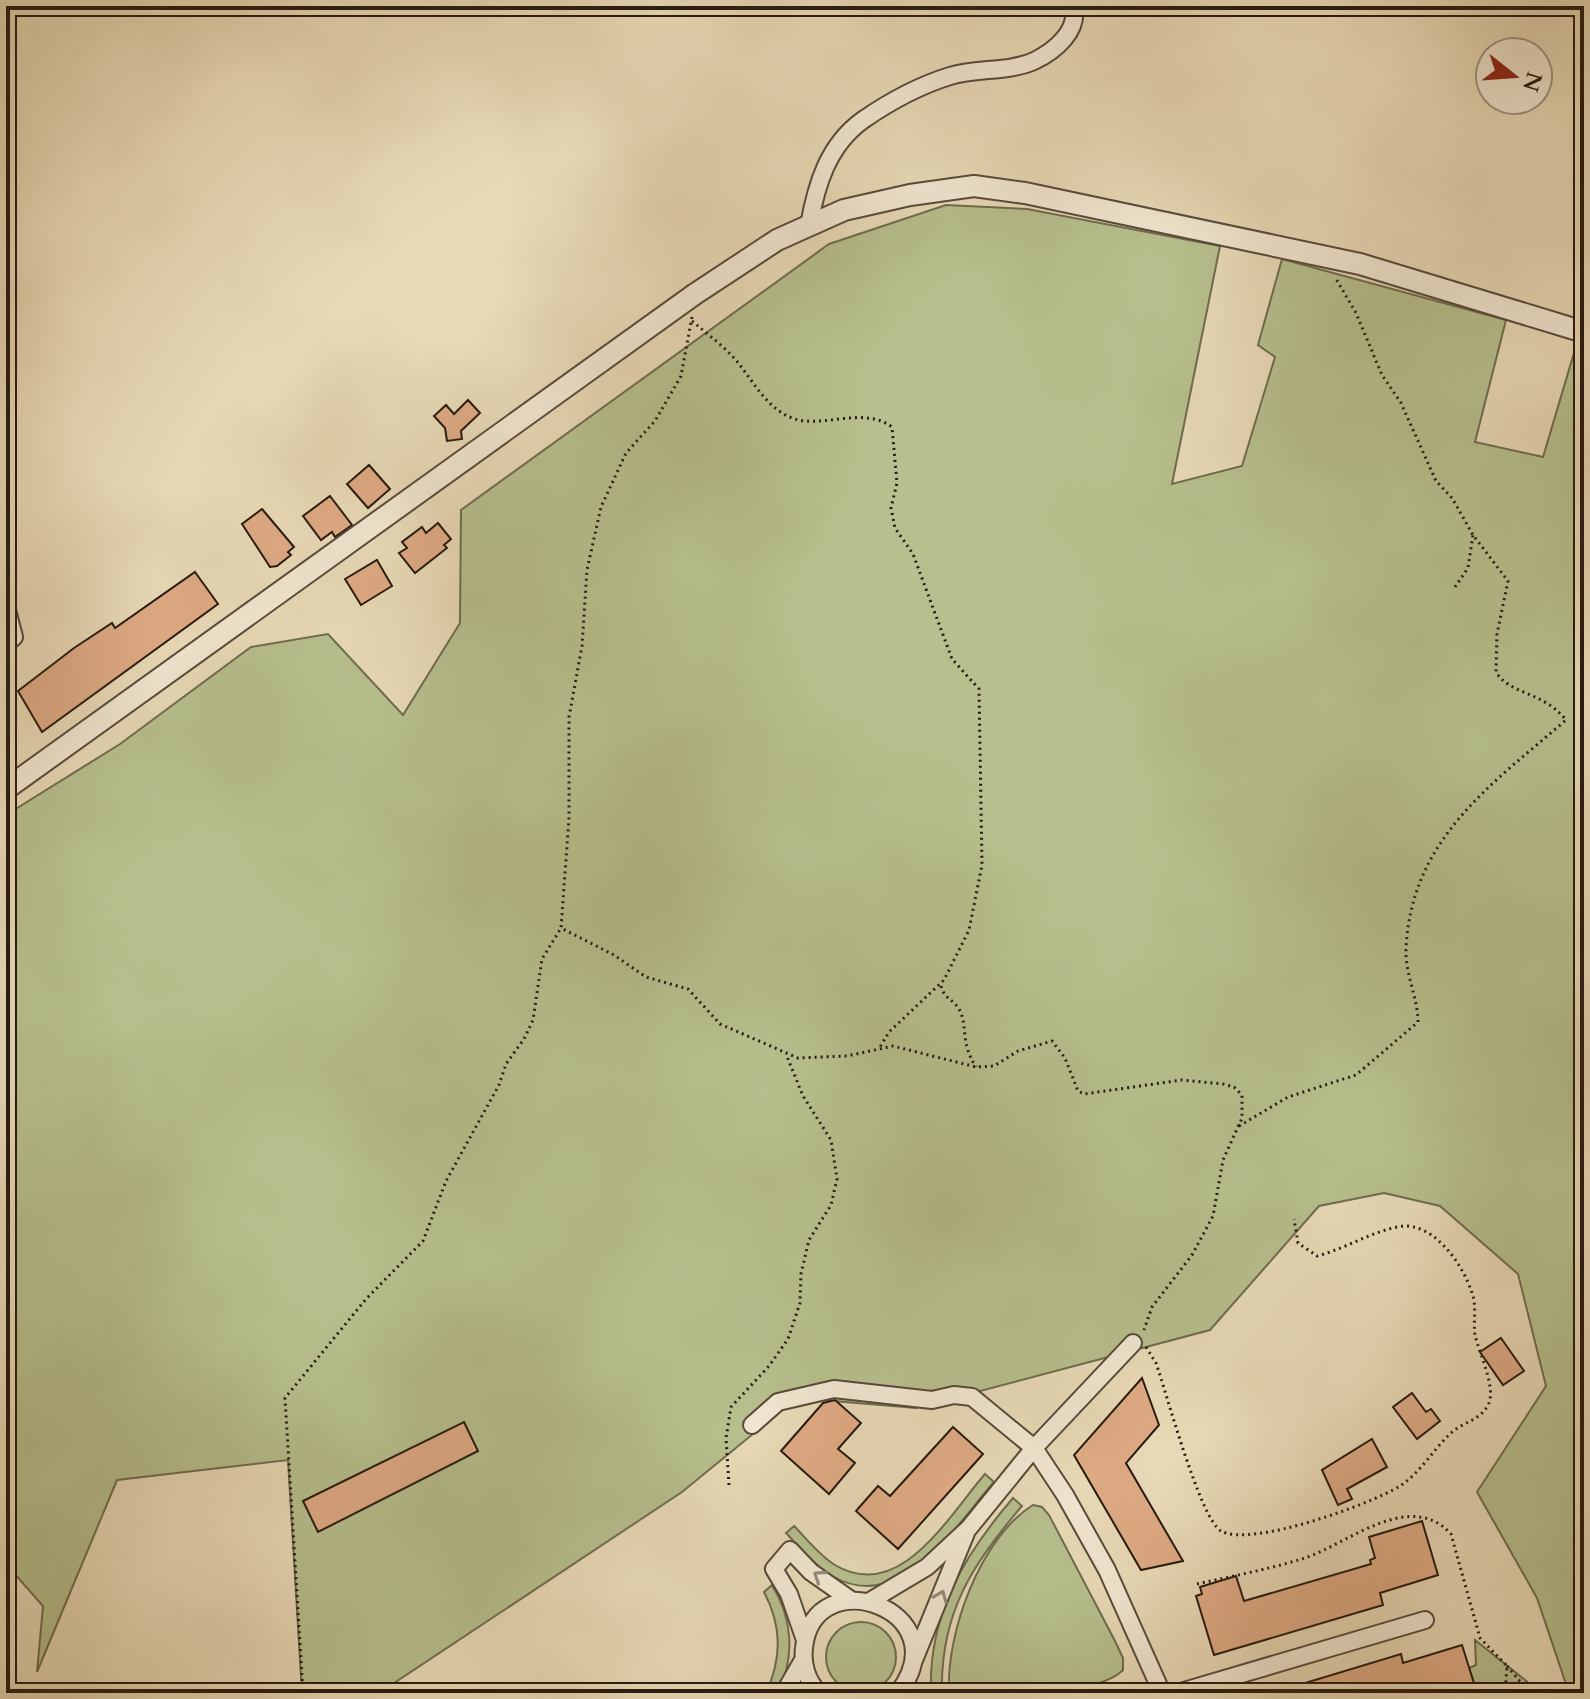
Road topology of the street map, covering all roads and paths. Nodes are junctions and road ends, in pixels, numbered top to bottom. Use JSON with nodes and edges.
{"nodes":[{"id":1,"x":1073,"y":6,"type":"edge"},
{"id":2,"x":809,"y":226,"type":"junction"},
{"id":3,"x":1323,"y":256,"type":"junction"},
{"id":4,"x":695,"y":294,"type":"junction"},
{"id":5,"x":692,"y":321,"type":"junction"},
{"id":6,"x":1584,"y":332,"type":"edge"},
{"id":7,"x":1473,"y":535,"type":"junction"},
{"id":8,"x":1455,"y":587,"type":"dead end"},
{"id":9,"x":6,"y":606,"type":"edge"},
{"id":10,"x":6,"y":644,"type":"edge"},
{"id":11,"x":6,"y":789,"type":"edge"},
{"id":12,"x":561,"y":928,"type":"junction"},
{"id":13,"x":941,"y":984,"type":"junction"},
{"id":14,"x":878,"y":1049,"type":"junction"},
{"id":15,"x":786,"y":1054,"type":"junction"},
{"id":16,"x":976,"y":1067,"type":"junction"},
{"id":17,"x":1239,"y":1126,"type":"junction"},
{"id":18,"x":1294,"y":1219,"type":"dead end"},
{"id":19,"x":1139,"y":1346,"type":"junction"},
{"id":20,"x":752,"y":1425,"type":"dead end"},
{"id":21,"x":1034,"y":1448,"type":"junction"},
{"id":22,"x":729,"y":1485,"type":"dead end"},
{"id":23,"x":969,"y":1528,"type":"junction"},
{"id":24,"x":1197,"y":1584,"type":"dead end"},
{"id":25,"x":851,"y":1600,"type":"junction"},
{"id":26,"x":870,"y":1601,"type":"junction"},
{"id":27,"x":1425,"y":1620,"type":"dead end"},
{"id":28,"x":805,"y":1640,"type":"junction"},
{"id":29,"x":803,"y":1660,"type":"junction"},
{"id":30,"x":913,"y":1664,"type":"junction"},
{"id":31,"x":1507,"y":1666,"type":"junction"},
{"id":32,"x":904,"y":1690,"type":"edge"},
{"id":33,"x":303,"y":1693,"type":"edge"},
{"id":34,"x":784,"y":1693,"type":"edge"},
{"id":35,"x":819,"y":1693,"type":"edge"},
{"id":36,"x":1162,"y":1693,"type":"edge"},
{"id":37,"x":1177,"y":1693,"type":"edge"},
{"id":38,"x":1505,"y":1693,"type":"edge"},
{"id":39,"x":1530,"y":1693,"type":"edge"}],
"edges":[{"from":1,"to":2,"type":"street"},
{"from":2,"to":3,"type":"street"},
{"from":2,"to":4,"type":"street"},
{"from":3,"to":6,"type":"street"},
{"from":3,"to":7,"type":"path"},
{"from":4,"to":5,"type":"path"},
{"from":4,"to":11,"type":"street"},
{"from":5,"to":12,"type":"path"},
{"from":5,"to":13,"type":"path"},
{"from":7,"to":8,"type":"path"},
{"from":7,"to":17,"type":"path"},
{"from":9,"to":10,"type":"street"},
{"from":12,"to":15,"type":"path"},
{"from":12,"to":33,"type":"path"},
{"from":13,"to":14,"type":"path"},
{"from":13,"to":16,"type":"path"},
{"from":14,"to":15,"type":"path"},
{"from":14,"to":16,"type":"path"},
{"from":15,"to":22,"type":"path"},
{"from":16,"to":17,"type":"path"},
{"from":17,"to":19,"type":"path"},
{"from":18,"to":19,"type":"path"},
{"from":19,"to":21,"type":"street"},
{"from":20,"to":21,"type":"street"},
{"from":21,"to":23,"type":"street"},
{"from":21,"to":36,"type":"street"},
{"from":23,"to":26,"type":"street"},
{"from":30,"to":23,"type":"street","one_way":true},
{"from":24,"to":31,"type":"path"},
{"from":25,"to":26,"type":"street"},
{"from":25,"to":28,"type":"street"},
{"from":25,"to":28,"type":"street","one_way":true},
{"from":26,"to":30,"type":"street"},
{"from":27,"to":37,"type":"street"},
{"from":28,"to":29,"type":"street"},
{"from":29,"to":34,"type":"street"},
{"from":29,"to":35,"type":"street"},
{"from":30,"to":32,"type":"street"},
{"from":31,"to":38,"type":"path"},
{"from":31,"to":39,"type":"path"}]}
